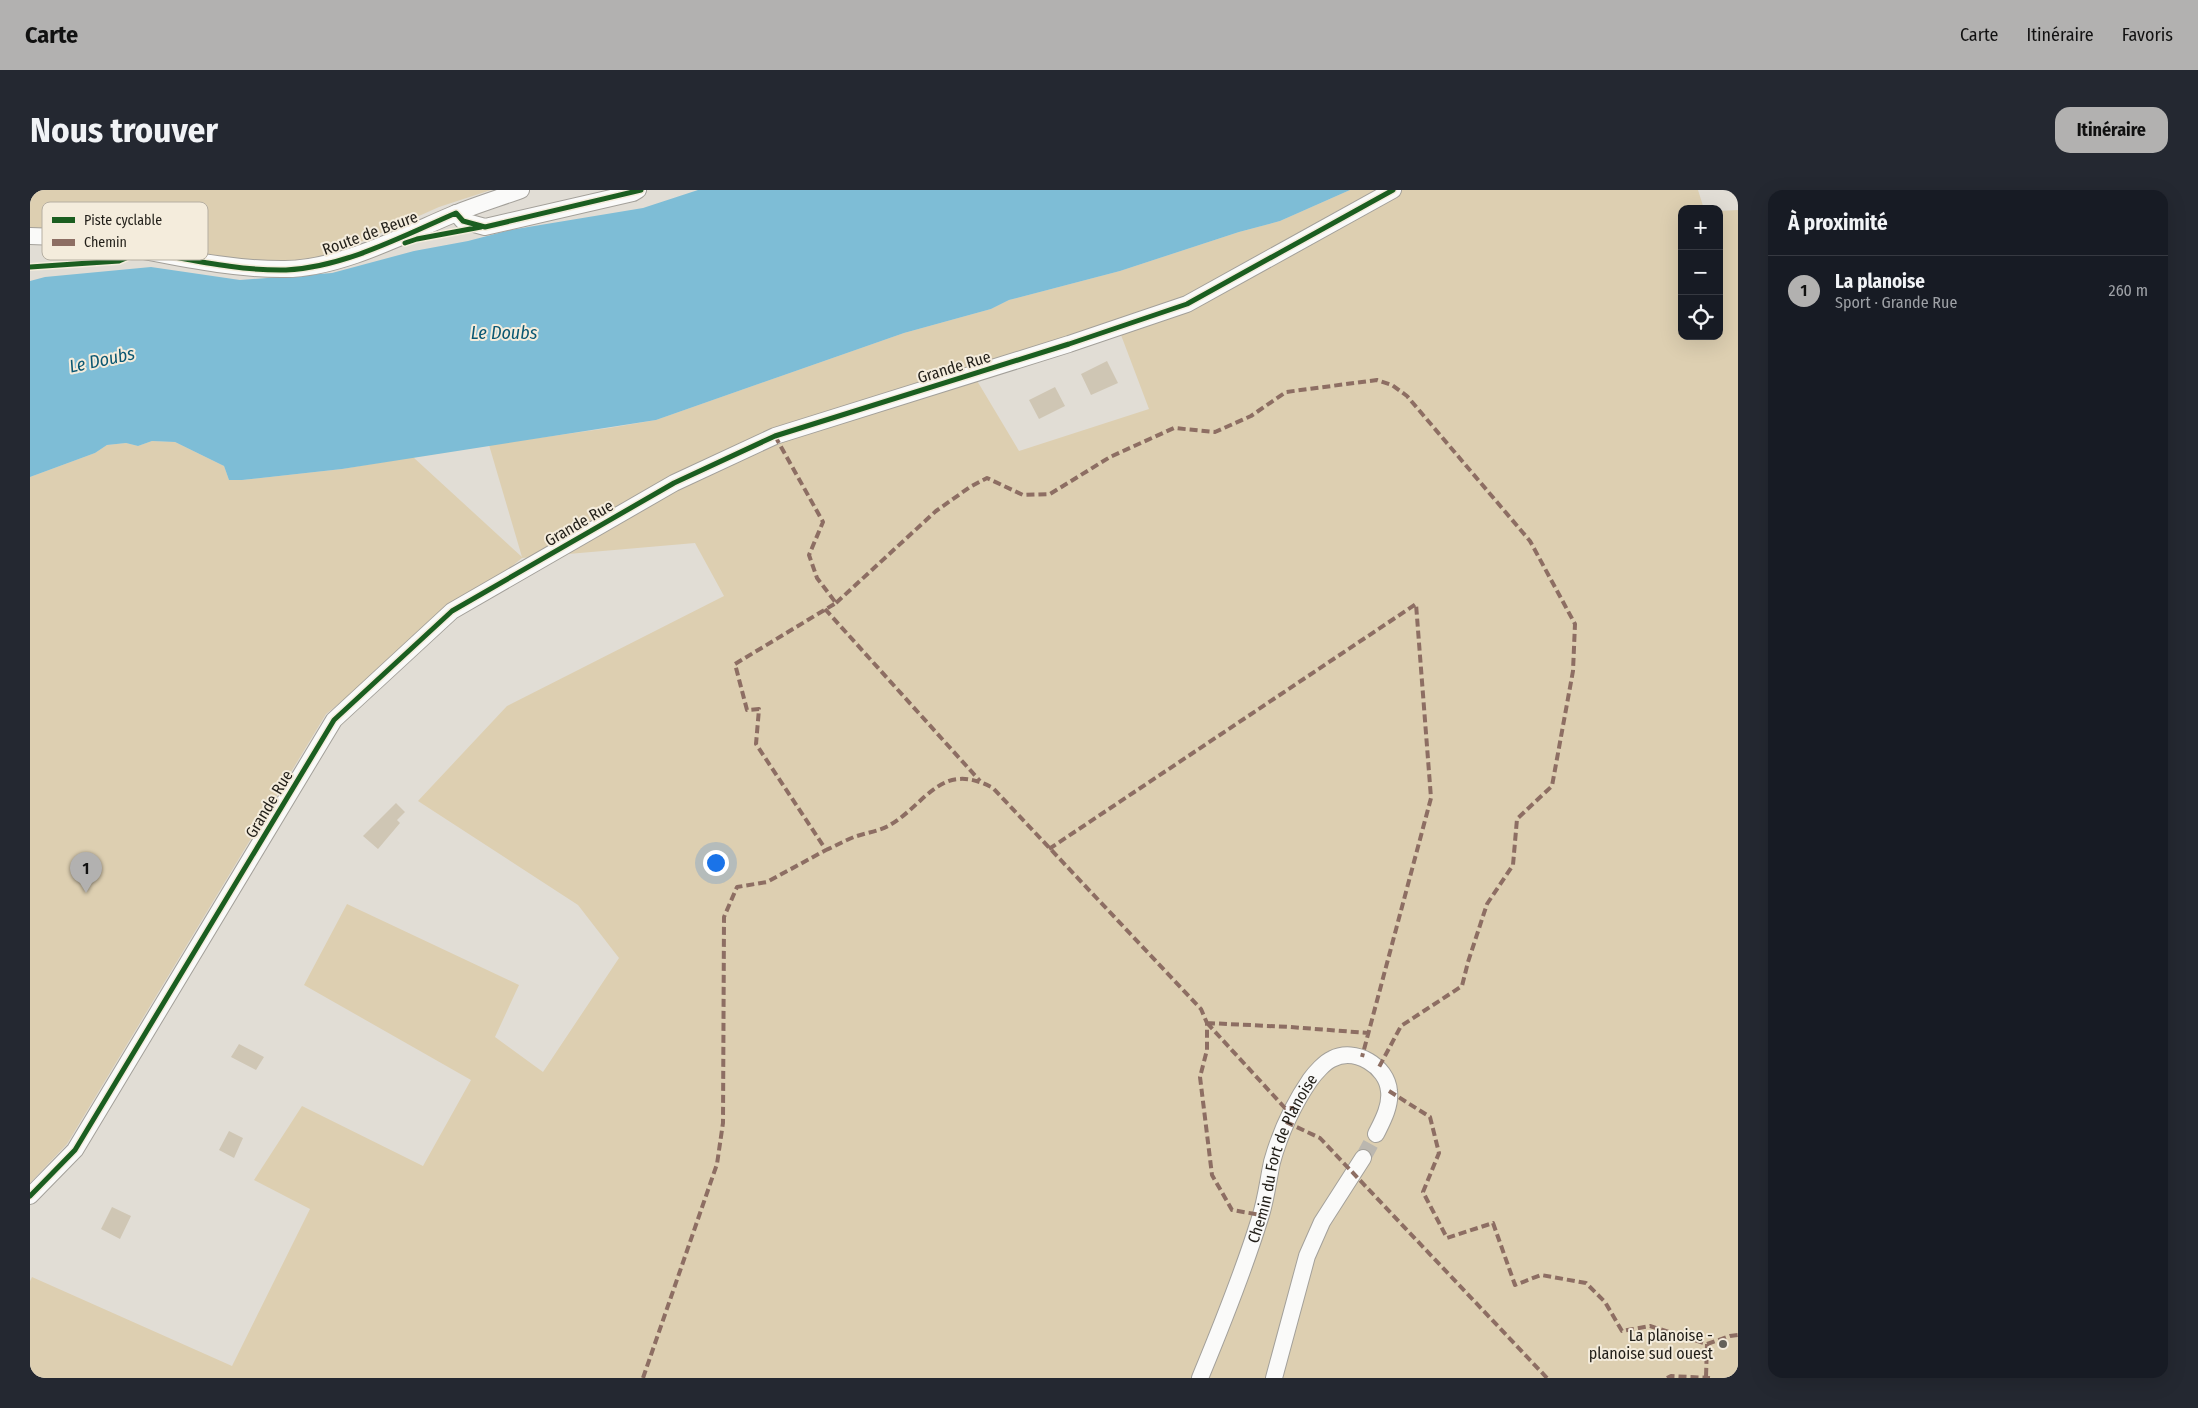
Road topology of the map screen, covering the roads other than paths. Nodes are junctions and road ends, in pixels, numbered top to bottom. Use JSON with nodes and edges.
{"nodes":[{"id":1,"x":521,"y":190,"type":"edge"},
{"id":2,"x":1393,"y":190,"type":"edge"},
{"id":3,"x":635,"y":192,"type":"edge"},
{"id":4,"x":456,"y":213,"type":"junction"},
{"id":5,"x":195,"y":260,"type":"edge"},
{"id":6,"x":1376,"y":1134,"type":"tunnel mouth"},
{"id":7,"x":1362,"y":1158,"type":"tunnel mouth"},
{"id":8,"x":30,"y":1196,"type":"edge"},
{"id":9,"x":1200,"y":1378,"type":"edge"},
{"id":10,"x":1274,"y":1378,"type":"edge"}],
"edges":[{"from":1,"to":4,"type":"street","name":"Route de Beure"},
{"from":2,"to":8,"type":"street","name":"Grande Rue"},
{"from":3,"to":4,"type":"street"},
{"from":4,"to":5,"type":"street","name":"Route de Beure"},
{"from":6,"to":9,"type":"street","name":"Chemin du Fort de Planoise"},
{"from":7,"to":10,"type":"street"}]}
